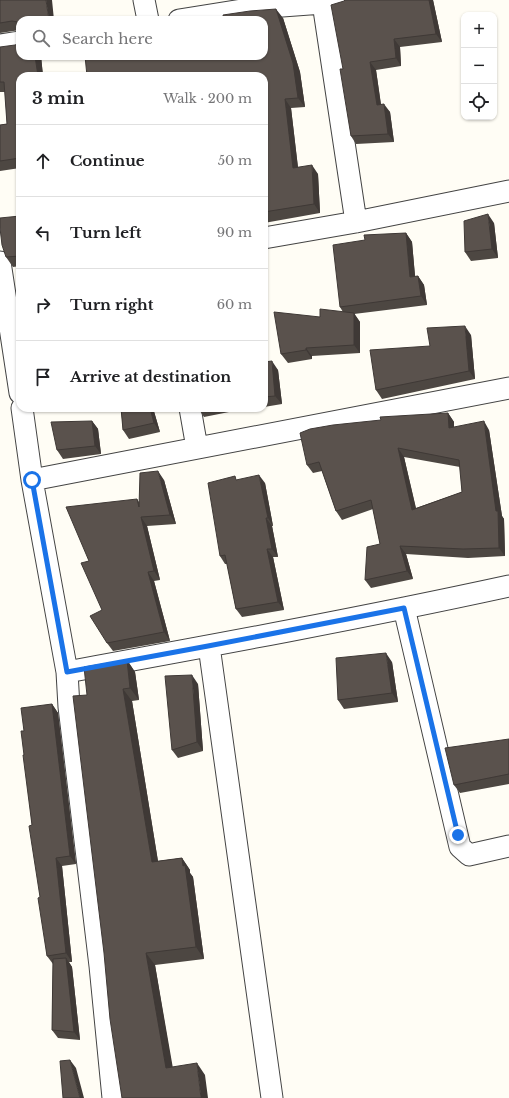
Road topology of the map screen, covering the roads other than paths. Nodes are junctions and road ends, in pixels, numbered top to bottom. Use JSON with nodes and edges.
{"nodes":[{"id":1,"x":144,"y":0,"type":"edge"},
{"id":2,"x":333,"y":2,"type":"edge"},
{"id":3,"x":254,"y":4,"type":"edge"},
{"id":4,"x":147,"y":16,"type":"edge"},
{"id":5,"x":198,"y":16,"type":"edge"},
{"id":6,"x":16,"y":42,"type":"edge"},
{"id":7,"x":0,"y":44,"type":"edge"},
{"id":8,"x":509,"y":191,"type":"edge"},
{"id":9,"x":356,"y":222,"type":"junction"},
{"id":10,"x":268,"y":237,"type":"edge"},
{"id":11,"x":0,"y":262,"type":"edge"},
{"id":12,"x":12,"y":283,"type":"edge"},
{"id":13,"x":16,"y":338,"type":"edge"},
{"id":14,"x":509,"y":388,"type":"edge"},
{"id":15,"x":23,"y":412,"type":"edge"},
{"id":16,"x":191,"y":412,"type":"edge"},
{"id":17,"x":197,"y":448,"type":"junction"},
{"id":18,"x":32,"y":480,"type":"junction"},
{"id":19,"x":509,"y":586,"type":"edge"},
{"id":20,"x":404,"y":608,"type":"junction"},
{"id":21,"x":208,"y":646,"type":"junction"},
{"id":22,"x":67,"y":672,"type":"junction"},
{"id":23,"x":509,"y":846,"type":"edge"},
{"id":24,"x":113,"y":1098,"type":"edge"},
{"id":25,"x":272,"y":1098,"type":"edge"}],
"edges":[{"from":1,"to":4,"type":"street"},
{"from":2,"to":3,"type":"street"},
{"from":2,"to":9,"type":"street"},
{"from":3,"to":5,"type":"street"},
{"from":6,"to":7,"type":"street"},
{"from":8,"to":9,"type":"street"},
{"from":9,"to":10,"type":"street"},
{"from":11,"to":12,"type":"street"},
{"from":12,"to":13,"type":"street"},
{"from":14,"to":17,"type":"street"},
{"from":15,"to":18,"type":"street"},
{"from":16,"to":17,"type":"street"},
{"from":17,"to":18,"type":"street"},
{"from":18,"to":22,"type":"street"},
{"from":19,"to":20,"type":"street"},
{"from":20,"to":21,"type":"street"},
{"from":20,"to":23,"type":"street"},
{"from":21,"to":22,"type":"street"},
{"from":21,"to":25,"type":"street"},
{"from":22,"to":24,"type":"street"}]}
